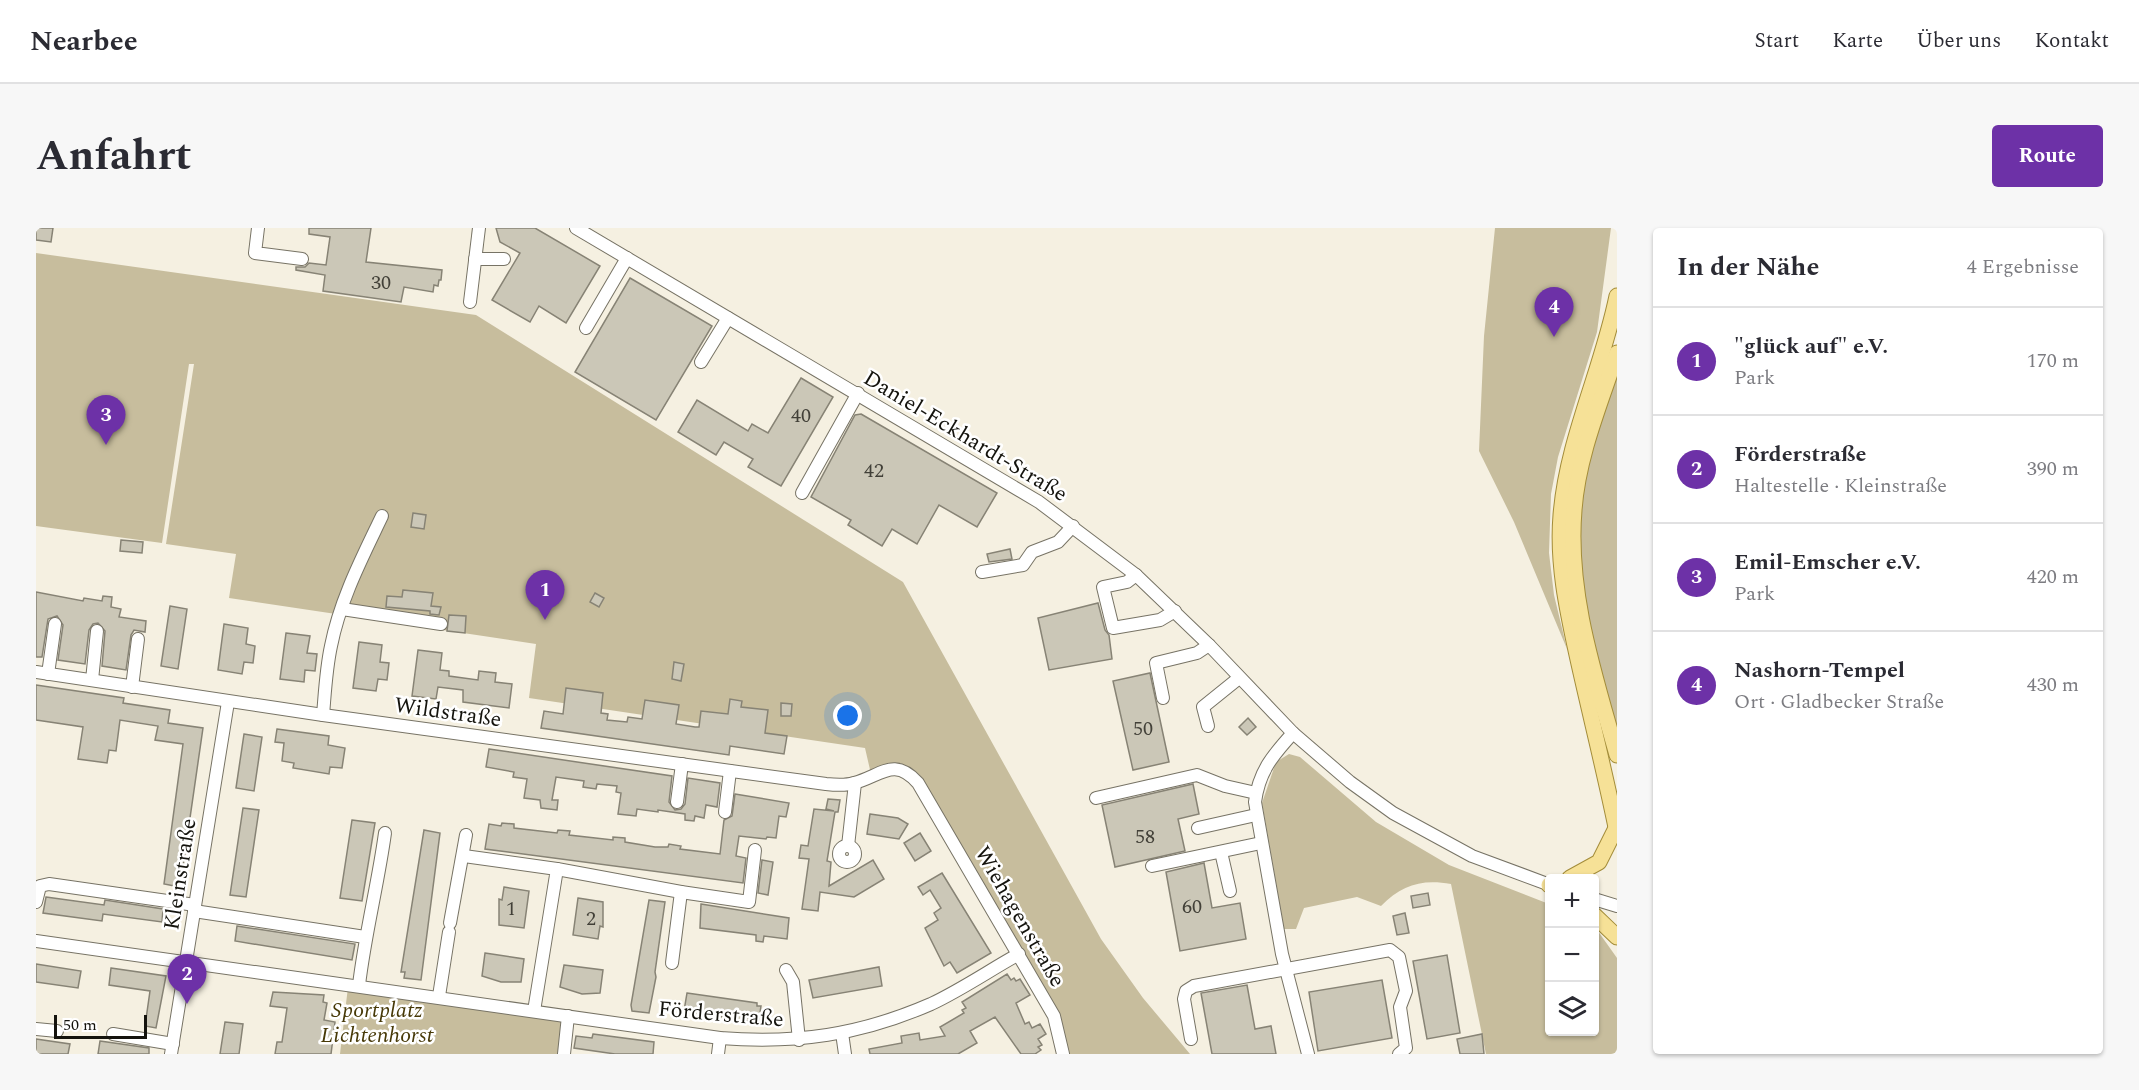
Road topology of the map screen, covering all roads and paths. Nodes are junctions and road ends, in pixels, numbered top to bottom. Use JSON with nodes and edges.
{"nodes":[{"id":1,"x":258,"y":228,"type":"edge"},
{"id":2,"x":479,"y":228,"type":"edge"},
{"id":3,"x":576,"y":228,"type":"edge"},
{"id":4,"x":627,"y":258,"type":"junction"},
{"id":5,"x":302,"y":259,"type":"dead end"},
{"id":6,"x":475,"y":259,"type":"junction"},
{"id":7,"x":504,"y":259,"type":"dead end"},
{"id":8,"x":1617,"y":296,"type":"edge"},
{"id":9,"x":470,"y":302,"type":"dead end"},
{"id":10,"x":728,"y":318,"type":"junction"},
{"id":11,"x":586,"y":328,"type":"dead end"},
{"id":12,"x":1617,"y":353,"type":"edge"},
{"id":13,"x":701,"y":362,"type":"dead end"},
{"id":14,"x":858,"y":393,"type":"junction"},
{"id":15,"x":802,"y":493,"type":"dead end"},
{"id":16,"x":382,"y":516,"type":"dead end"},
{"id":17,"x":1072,"y":525,"type":"junction"},
{"id":18,"x":982,"y":572,"type":"dead end"},
{"id":19,"x":1136,"y":575,"type":"junction"},
{"id":20,"x":342,"y":609,"type":"junction"},
{"id":21,"x":1175,"y":611,"type":"junction"},
{"id":22,"x":56,"y":624,"type":"dead end"},
{"id":23,"x":441,"y":624,"type":"dead end"},
{"id":24,"x":97,"y":631,"type":"dead end"},
{"id":25,"x":138,"y":639,"type":"dead end"},
{"id":26,"x":1209,"y":645,"type":"junction"},
{"id":27,"x":42,"y":673,"type":"edge"},
{"id":28,"x":1239,"y":678,"type":"junction"},
{"id":29,"x":92,"y":680,"type":"junction"},
{"id":30,"x":132,"y":687,"type":"junction"},
{"id":31,"x":1163,"y":698,"type":"dead end"},
{"id":32,"x":228,"y":702,"type":"junction"},
{"id":33,"x":323,"y":715,"type":"junction"},
{"id":34,"x":1208,"y":726,"type":"dead end"},
{"id":35,"x":1293,"y":733,"type":"junction"},
{"id":36,"x":1617,"y":755,"type":"edge"},
{"id":37,"x":682,"y":764,"type":"junction"},
{"id":38,"x":730,"y":771,"type":"junction"},
{"id":39,"x":855,"y":783,"type":"junction"},
{"id":40,"x":1256,"y":793,"type":"junction"},
{"id":41,"x":1096,"y":798,"type":"dead end"},
{"id":42,"x":677,"y":802,"type":"dead end"},
{"id":43,"x":930,"y":803,"type":"joint"},
{"id":44,"x":725,"y":812,"type":"dead end"},
{"id":45,"x":1256,"y":815,"type":"junction"},
{"id":46,"x":1198,"y":828,"type":"dead end"},
{"id":47,"x":1617,"y":830,"type":"edge"},
{"id":48,"x":386,"y":833,"type":"dead end"},
{"id":49,"x":466,"y":835,"type":"dead end"},
{"id":50,"x":1261,"y":843,"type":"junction"},
{"id":51,"x":848,"y":846,"type":"dead end"},
{"id":52,"x":755,"y":850,"type":"dead end"},
{"id":53,"x":1221,"y":852,"type":"junction"},
{"id":54,"x":465,"y":856,"type":"junction"},
{"id":55,"x":1152,"y":866,"type":"dead end"},
{"id":56,"x":557,"y":869,"type":"junction"},
{"id":57,"x":1579,"y":874,"type":"edge"},
{"id":58,"x":1545,"y":883,"type":"edge"},
{"id":59,"x":1230,"y":891,"type":"dead end"},
{"id":60,"x":681,"y":892,"type":"junction"},
{"id":61,"x":1599,"y":901,"type":"edge"},
{"id":62,"x":36,"y":902,"type":"edge"},
{"id":63,"x":1617,"y":906,"type":"edge"},
{"id":64,"x":194,"y":908,"type":"junction"},
{"id":65,"x":1599,"y":918,"type":"edge"},
{"id":66,"x":365,"y":937,"type":"junction"},
{"id":67,"x":1617,"y":937,"type":"edge"},
{"id":68,"x":36,"y":941,"type":"edge"},
{"id":69,"x":1019,"y":954,"type":"junction"},
{"id":70,"x":186,"y":962,"type":"junction"},
{"id":71,"x":672,"y":963,"type":"dead end"},
{"id":72,"x":786,"y":970,"type":"dead end"},
{"id":73,"x":1287,"y":974,"type":"junction"},
{"id":74,"x":359,"y":986,"type":"junction"},
{"id":75,"x":439,"y":996,"type":"junction"},
{"id":76,"x":534,"y":1011,"type":"junction"},
{"id":77,"x":568,"y":1016,"type":"junction"},
{"id":78,"x":36,"y":1029,"type":"edge"},
{"id":79,"x":57,"y":1031,"type":"dead end"},
{"id":80,"x":842,"y":1033,"type":"junction"},
{"id":81,"x":113,"y":1034,"type":"dead end"},
{"id":82,"x":720,"y":1038,"type":"junction"},
{"id":83,"x":1191,"y":1039,"type":"dead end"},
{"id":84,"x":799,"y":1040,"type":"junction"},
{"id":85,"x":172,"y":1049,"type":"edge"},
{"id":86,"x":564,"y":1054,"type":"edge"},
{"id":87,"x":718,"y":1054,"type":"edge"},
{"id":88,"x":845,"y":1054,"type":"edge"},
{"id":89,"x":1063,"y":1054,"type":"edge"},
{"id":90,"x":1308,"y":1054,"type":"edge"},
{"id":91,"x":1399,"y":1054,"type":"edge"}],
"edges":[{"from":1,"to":5,"type":"street"},
{"from":2,"to":6,"type":"street"},
{"from":3,"to":4,"type":"street","name":"Daniel-Eckhardt-Straße"},
{"from":4,"to":10,"type":"street","name":"Daniel-Eckhardt-Straße"},
{"from":4,"to":11,"type":"street"},
{"from":6,"to":7,"type":"street"},
{"from":6,"to":9,"type":"street"},
{"from":8,"to":47,"type":"main road"},
{"from":10,"to":13,"type":"street"},
{"from":10,"to":14,"type":"street","name":"Daniel-Eckhardt-Straße"},
{"from":12,"to":36,"type":"main road"},
{"from":14,"to":15,"type":"street"},
{"from":14,"to":17,"type":"street","name":"Daniel-Eckhardt-Straße"},
{"from":16,"to":20,"type":"street"},
{"from":17,"to":18,"type":"street"},
{"from":17,"to":19,"type":"street","name":"Daniel-Eckhardt-Straße"},
{"from":19,"to":21,"type":"street","name":"Daniel-Eckhardt-Straße"},
{"from":19,"to":21,"type":"street"},
{"from":20,"to":23,"type":"street"},
{"from":20,"to":33,"type":"street"},
{"from":21,"to":26,"type":"street","name":"Daniel-Eckhardt-Straße"},
{"from":22,"to":27,"type":"street"},
{"from":24,"to":29,"type":"street"},
{"from":25,"to":30,"type":"street"},
{"from":26,"to":28,"type":"street","name":"Daniel-Eckhardt-Straße"},
{"from":26,"to":31,"type":"street"},
{"from":27,"to":29,"type":"street","name":"Wildstraße"},
{"from":28,"to":34,"type":"street"},
{"from":28,"to":35,"type":"street","name":"Daniel-Eckhardt-Straße"},
{"from":29,"to":30,"type":"street","name":"Wildstraße"},
{"from":30,"to":32,"type":"street","name":"Wildstraße"},
{"from":32,"to":33,"type":"street","name":"Wildstraße"},
{"from":32,"to":64,"type":"street","name":"Kleinstraße"},
{"from":33,"to":37,"type":"street","name":"Wildstraße"},
{"from":35,"to":40,"type":"street"},
{"from":35,"to":58,"type":"street","name":"Daniel-Eckhardt-Straße"},
{"from":37,"to":38,"type":"street","name":"Wildstraße"},
{"from":37,"to":42,"type":"street"},
{"from":38,"to":39,"type":"street","name":"Wildstraße"},
{"from":38,"to":44,"type":"street"},
{"from":39,"to":43,"type":"street","name":"Wildstraße"},
{"from":39,"to":51,"type":"street"},
{"from":40,"to":41,"type":"street"},
{"from":40,"to":45,"type":"street"},
{"from":43,"to":69,"type":"street","name":"Wiehagenstraße"},
{"from":45,"to":46,"type":"street"},
{"from":45,"to":50,"type":"street"},
{"from":47,"to":57,"type":"main road"},
{"from":48,"to":66,"type":"street"},
{"from":49,"to":54,"type":"street"},
{"from":50,"to":53,"type":"street"},
{"from":50,"to":73,"type":"street"},
{"from":52,"to":60,"type":"street"},
{"from":53,"to":55,"type":"street"},
{"from":53,"to":59,"type":"street"},
{"from":54,"to":56,"type":"street"},
{"from":54,"to":75,"type":"street"},
{"from":56,"to":60,"type":"street"},
{"from":56,"to":76,"type":"street"},
{"from":60,"to":71,"type":"street"},
{"from":61,"to":63,"type":"street"},
{"from":62,"to":64,"type":"street"},
{"from":64,"to":66,"type":"street"},
{"from":64,"to":70,"type":"street","name":"Kleinstraße"},
{"from":65,"to":67,"type":"main road"},
{"from":66,"to":74,"type":"street"},
{"from":68,"to":70,"type":"street","name":"Förderstraße"},
{"from":69,"to":80,"type":"street","name":"Förderstraße"},
{"from":69,"to":89,"type":"street","name":"Wiehagenstraße"},
{"from":70,"to":74,"type":"street","name":"Förderstraße"},
{"from":70,"to":85,"type":"street","name":"Kleinstraße"},
{"from":72,"to":84,"type":"street"},
{"from":73,"to":83,"type":"street"},
{"from":73,"to":90,"type":"street"},
{"from":73,"to":91,"type":"street"},
{"from":74,"to":75,"type":"street","name":"Förderstraße"},
{"from":75,"to":76,"type":"street","name":"Förderstraße"},
{"from":76,"to":77,"type":"street","name":"Förderstraße"},
{"from":77,"to":82,"type":"street","name":"Förderstraße"},
{"from":77,"to":86,"type":"street"},
{"from":78,"to":79,"type":"street"},
{"from":80,"to":84,"type":"street","name":"Förderstraße"},
{"from":80,"to":88,"type":"street"},
{"from":81,"to":85,"type":"street"},
{"from":82,"to":84,"type":"street","name":"Förderstraße"},
{"from":82,"to":87,"type":"street"}]}
